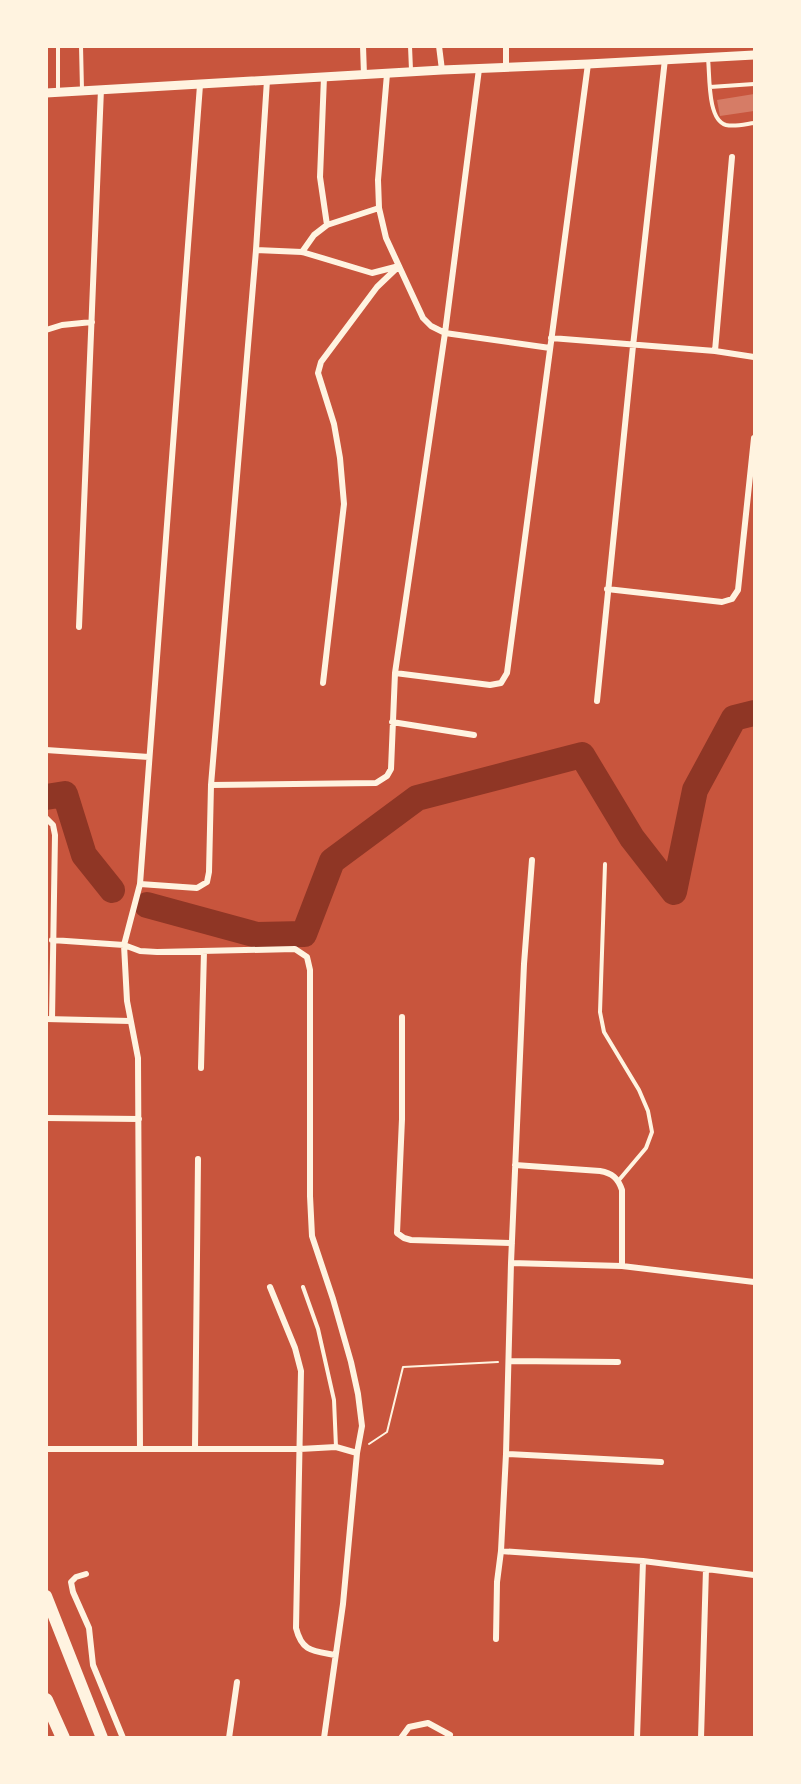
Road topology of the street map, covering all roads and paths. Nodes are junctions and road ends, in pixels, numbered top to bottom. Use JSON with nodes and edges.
{"nodes":[{"id":1,"x":58,"y":46,"type":"edge"},
{"id":2,"x":81,"y":46,"type":"edge"},
{"id":3,"x":363,"y":46,"type":"edge"},
{"id":4,"x":410,"y":46,"type":"edge"},
{"id":5,"x":439,"y":46,"type":"edge"},
{"id":6,"x":506,"y":46,"type":"edge"},
{"id":7,"x":754,"y":55,"type":"edge"},
{"id":8,"x":708,"y":57,"type":"junction"},
{"id":9,"x":665,"y":59,"type":"junction"},
{"id":10,"x":588,"y":64,"type":"junction"},
{"id":11,"x":506,"y":66,"type":"junction"},
{"id":12,"x":479,"y":69,"type":"junction"},
{"id":13,"x":442,"y":70,"type":"junction"},
{"id":14,"x":411,"y":72,"type":"junction"},
{"id":15,"x":387,"y":74,"type":"junction"},
{"id":16,"x":364,"y":75,"type":"junction"},
{"id":17,"x":324,"y":77,"type":"junction"},
{"id":18,"x":267,"y":80,"type":"junction"},
{"id":19,"x":754,"y":84,"type":"edge"},
{"id":20,"x":200,"y":85,"type":"junction"},
{"id":21,"x":711,"y":87,"type":"junction"},
{"id":22,"x":101,"y":89,"type":"junction"},
{"id":23,"x":82,"y":90,"type":"junction"},
{"id":24,"x":58,"y":92,"type":"junction"},
{"id":25,"x":46,"y":93,"type":"edge"},
{"id":26,"x":754,"y":123,"type":"edge"},
{"id":27,"x":732,"y":157,"type":"dead end"},
{"id":28,"x":379,"y":208,"type":"junction"},
{"id":29,"x":327,"y":225,"type":"junction"},
{"id":30,"x":256,"y":250,"type":"junction"},
{"id":31,"x":302,"y":252,"type":"junction"},
{"id":32,"x":399,"y":266,"type":"junction"},
{"id":33,"x":92,"y":322,"type":"junction"},
{"id":34,"x":46,"y":330,"type":"edge"},
{"id":35,"x":445,"y":333,"type":"junction"},
{"id":36,"x":551,"y":338,"type":"junction"},
{"id":37,"x":633,"y":346,"type":"junction"},
{"id":38,"x":550,"y":348,"type":"junction"},
{"id":39,"x":715,"y":351,"type":"junction"},
{"id":40,"x":754,"y":357,"type":"edge"},
{"id":41,"x":754,"y":438,"type":"edge"},
{"id":42,"x":607,"y":589,"type":"junction"},
{"id":43,"x":79,"y":627,"type":"dead end"},
{"id":44,"x":395,"y":673,"type":"junction"},
{"id":45,"x":323,"y":683,"type":"dead end"},
{"id":46,"x":597,"y":701,"type":"dead end"},
{"id":47,"x":392,"y":722,"type":"junction"},
{"id":48,"x":474,"y":735,"type":"dead end"},
{"id":49,"x":46,"y":750,"type":"edge"},
{"id":50,"x":149,"y":757,"type":"junction"},
{"id":51,"x":211,"y":785,"type":"junction"},
{"id":52,"x":48,"y":819,"type":"edge"},
{"id":53,"x":532,"y":860,"type":"dead end"},
{"id":54,"x":605,"y":864,"type":"dead end"},
{"id":55,"x":140,"y":884,"type":"junction"},
{"id":56,"x":52,"y":940,"type":"junction"},
{"id":57,"x":124,"y":945,"type":"junction"},
{"id":58,"x":204,"y":951,"type":"junction"},
{"id":59,"x":402,"y":1017,"type":"dead end"},
{"id":60,"x":49,"y":1019,"type":"edge"},
{"id":61,"x":130,"y":1021,"type":"junction"},
{"id":62,"x":201,"y":1068,"type":"dead end"},
{"id":63,"x":46,"y":1118,"type":"edge"},
{"id":64,"x":139,"y":1119,"type":"junction"},
{"id":65,"x":198,"y":1159,"type":"dead end"},
{"id":66,"x":515,"y":1165,"type":"junction"},
{"id":67,"x":618,"y":1180,"type":"junction"},
{"id":68,"x":512,"y":1243,"type":"junction"},
{"id":69,"x":511,"y":1263,"type":"junction"},
{"id":70,"x":622,"y":1266,"type":"junction"},
{"id":71,"x":754,"y":1282,"type":"edge"},
{"id":72,"x":270,"y":1287,"type":"dead end"},
{"id":73,"x":303,"y":1287,"type":"dead end"},
{"id":74,"x":509,"y":1361,"type":"junction"},
{"id":75,"x":618,"y":1362,"type":"dead end"},
{"id":76,"x":336,"y":1447,"type":"junction"},
{"id":77,"x":46,"y":1449,"type":"edge"},
{"id":78,"x":140,"y":1449,"type":"junction"},
{"id":79,"x":195,"y":1449,"type":"junction"},
{"id":80,"x":300,"y":1449,"type":"junction"},
{"id":81,"x":357,"y":1453,"type":"junction"},
{"id":82,"x":506,"y":1454,"type":"junction"},
{"id":83,"x":661,"y":1462,"type":"dead end"},
{"id":84,"x":501,"y":1551,"type":"junction"},
{"id":85,"x":643,"y":1561,"type":"junction"},
{"id":86,"x":706,"y":1569,"type":"junction"},
{"id":87,"x":86,"y":1574,"type":"dead end"},
{"id":88,"x":754,"y":1575,"type":"edge"},
{"id":89,"x":46,"y":1596,"type":"edge"},
{"id":90,"x":496,"y":1639,"type":"dead end"},
{"id":91,"x":335,"y":1655,"type":"junction"},
{"id":92,"x":237,"y":1682,"type":"dead end"},
{"id":93,"x":46,"y":1700,"type":"edge"},
{"id":94,"x":450,"y":1735,"type":"dead end"},
{"id":95,"x":63,"y":1737,"type":"edge"},
{"id":96,"x":102,"y":1737,"type":"edge"},
{"id":97,"x":123,"y":1737,"type":"edge"},
{"id":98,"x":229,"y":1737,"type":"edge"},
{"id":99,"x":324,"y":1737,"type":"edge"},
{"id":100,"x":401,"y":1737,"type":"edge"},
{"id":101,"x":637,"y":1737,"type":"edge"},
{"id":102,"x":701,"y":1737,"type":"edge"}],
"edges":[{"from":1,"to":24,"type":"lane"},
{"from":2,"to":23,"type":"lane"},
{"from":3,"to":16,"type":"street"},
{"from":4,"to":14,"type":"lane"},
{"from":5,"to":13,"type":"street"},
{"from":6,"to":11,"type":"street"},
{"from":7,"to":8,"type":"street"},
{"from":8,"to":9,"type":"street"},
{"from":8,"to":21,"type":"lane"},
{"from":9,"to":10,"type":"street"},
{"from":9,"to":37,"type":"street"},
{"from":10,"to":11,"type":"street"},
{"from":10,"to":36,"type":"street"},
{"from":11,"to":12,"type":"street"},
{"from":12,"to":13,"type":"street"},
{"from":12,"to":35,"type":"street"},
{"from":13,"to":14,"type":"street"},
{"from":14,"to":15,"type":"street"},
{"from":15,"to":16,"type":"street"},
{"from":15,"to":28,"type":"street"},
{"from":16,"to":17,"type":"street"},
{"from":17,"to":18,"type":"street"},
{"from":17,"to":29,"type":"street"},
{"from":18,"to":20,"type":"street"},
{"from":18,"to":30,"type":"street"},
{"from":19,"to":21,"type":"lane"},
{"from":20,"to":22,"type":"street"},
{"from":20,"to":50,"type":"street"},
{"from":21,"to":26,"type":"lane"},
{"from":22,"to":23,"type":"street"},
{"from":22,"to":33,"type":"street"},
{"from":23,"to":24,"type":"street"},
{"from":24,"to":25,"type":"street"},
{"from":27,"to":39,"type":"street"},
{"from":28,"to":29,"type":"street"},
{"from":28,"to":32,"type":"street"},
{"from":29,"to":31,"type":"street"},
{"from":30,"to":31,"type":"street"},
{"from":30,"to":51,"type":"street"},
{"from":31,"to":32,"type":"street"},
{"from":32,"to":35,"type":"street"},
{"from":32,"to":45,"type":"street"},
{"from":33,"to":34,"type":"street"},
{"from":33,"to":43,"type":"street"},
{"from":35,"to":38,"type":"street"},
{"from":35,"to":44,"type":"street"},
{"from":36,"to":37,"type":"street"},
{"from":36,"to":38,"type":"street"},
{"from":37,"to":39,"type":"street"},
{"from":37,"to":42,"type":"street"},
{"from":38,"to":44,"type":"street"},
{"from":39,"to":40,"type":"street"},
{"from":41,"to":42,"type":"street"},
{"from":42,"to":46,"type":"street"},
{"from":44,"to":47,"type":"street"},
{"from":47,"to":48,"type":"street"},
{"from":47,"to":51,"type":"street"},
{"from":49,"to":50,"type":"street"},
{"from":50,"to":55,"type":"street"},
{"from":51,"to":55,"type":"street"},
{"from":52,"to":56,"type":"street"},
{"from":53,"to":66,"type":"street"},
{"from":54,"to":67,"type":"lane"},
{"from":55,"to":57,"type":"street"},
{"from":56,"to":57,"type":"street"},
{"from":56,"to":60,"type":"street"},
{"from":57,"to":58,"type":"street"},
{"from":57,"to":61,"type":"street"},
{"from":58,"to":62,"type":"street"},
{"from":58,"to":81,"type":"street"},
{"from":59,"to":68,"type":"street"},
{"from":60,"to":61,"type":"street"},
{"from":61,"to":64,"type":"street"},
{"from":63,"to":64,"type":"street"},
{"from":64,"to":78,"type":"street"},
{"from":65,"to":79,"type":"street"},
{"from":66,"to":67,"type":"street"},
{"from":66,"to":68,"type":"street"},
{"from":67,"to":70,"type":"street"},
{"from":68,"to":69,"type":"street"},
{"from":69,"to":70,"type":"street"},
{"from":69,"to":74,"type":"street"},
{"from":70,"to":71,"type":"street"},
{"from":72,"to":80,"type":"street"},
{"from":73,"to":76,"type":"lane"},
{"from":74,"to":75,"type":"street"},
{"from":74,"to":81,"type":"path"},
{"from":74,"to":82,"type":"street"},
{"from":76,"to":80,"type":"street"},
{"from":76,"to":81,"type":"street"},
{"from":77,"to":78,"type":"street"},
{"from":78,"to":79,"type":"street"},
{"from":79,"to":80,"type":"street"},
{"from":80,"to":91,"type":"street"},
{"from":81,"to":91,"type":"street"},
{"from":82,"to":83,"type":"street"},
{"from":82,"to":84,"type":"street"},
{"from":84,"to":85,"type":"street"},
{"from":84,"to":90,"type":"street"},
{"from":85,"to":86,"type":"street"},
{"from":85,"to":101,"type":"street"},
{"from":86,"to":88,"type":"street"},
{"from":86,"to":102,"type":"street"},
{"from":87,"to":97,"type":"street"},
{"from":89,"to":96,"type":"main road"},
{"from":91,"to":99,"type":"street"},
{"from":92,"to":98,"type":"street"},
{"from":93,"to":95,"type":"highway"},
{"from":94,"to":100,"type":"street"}]}
